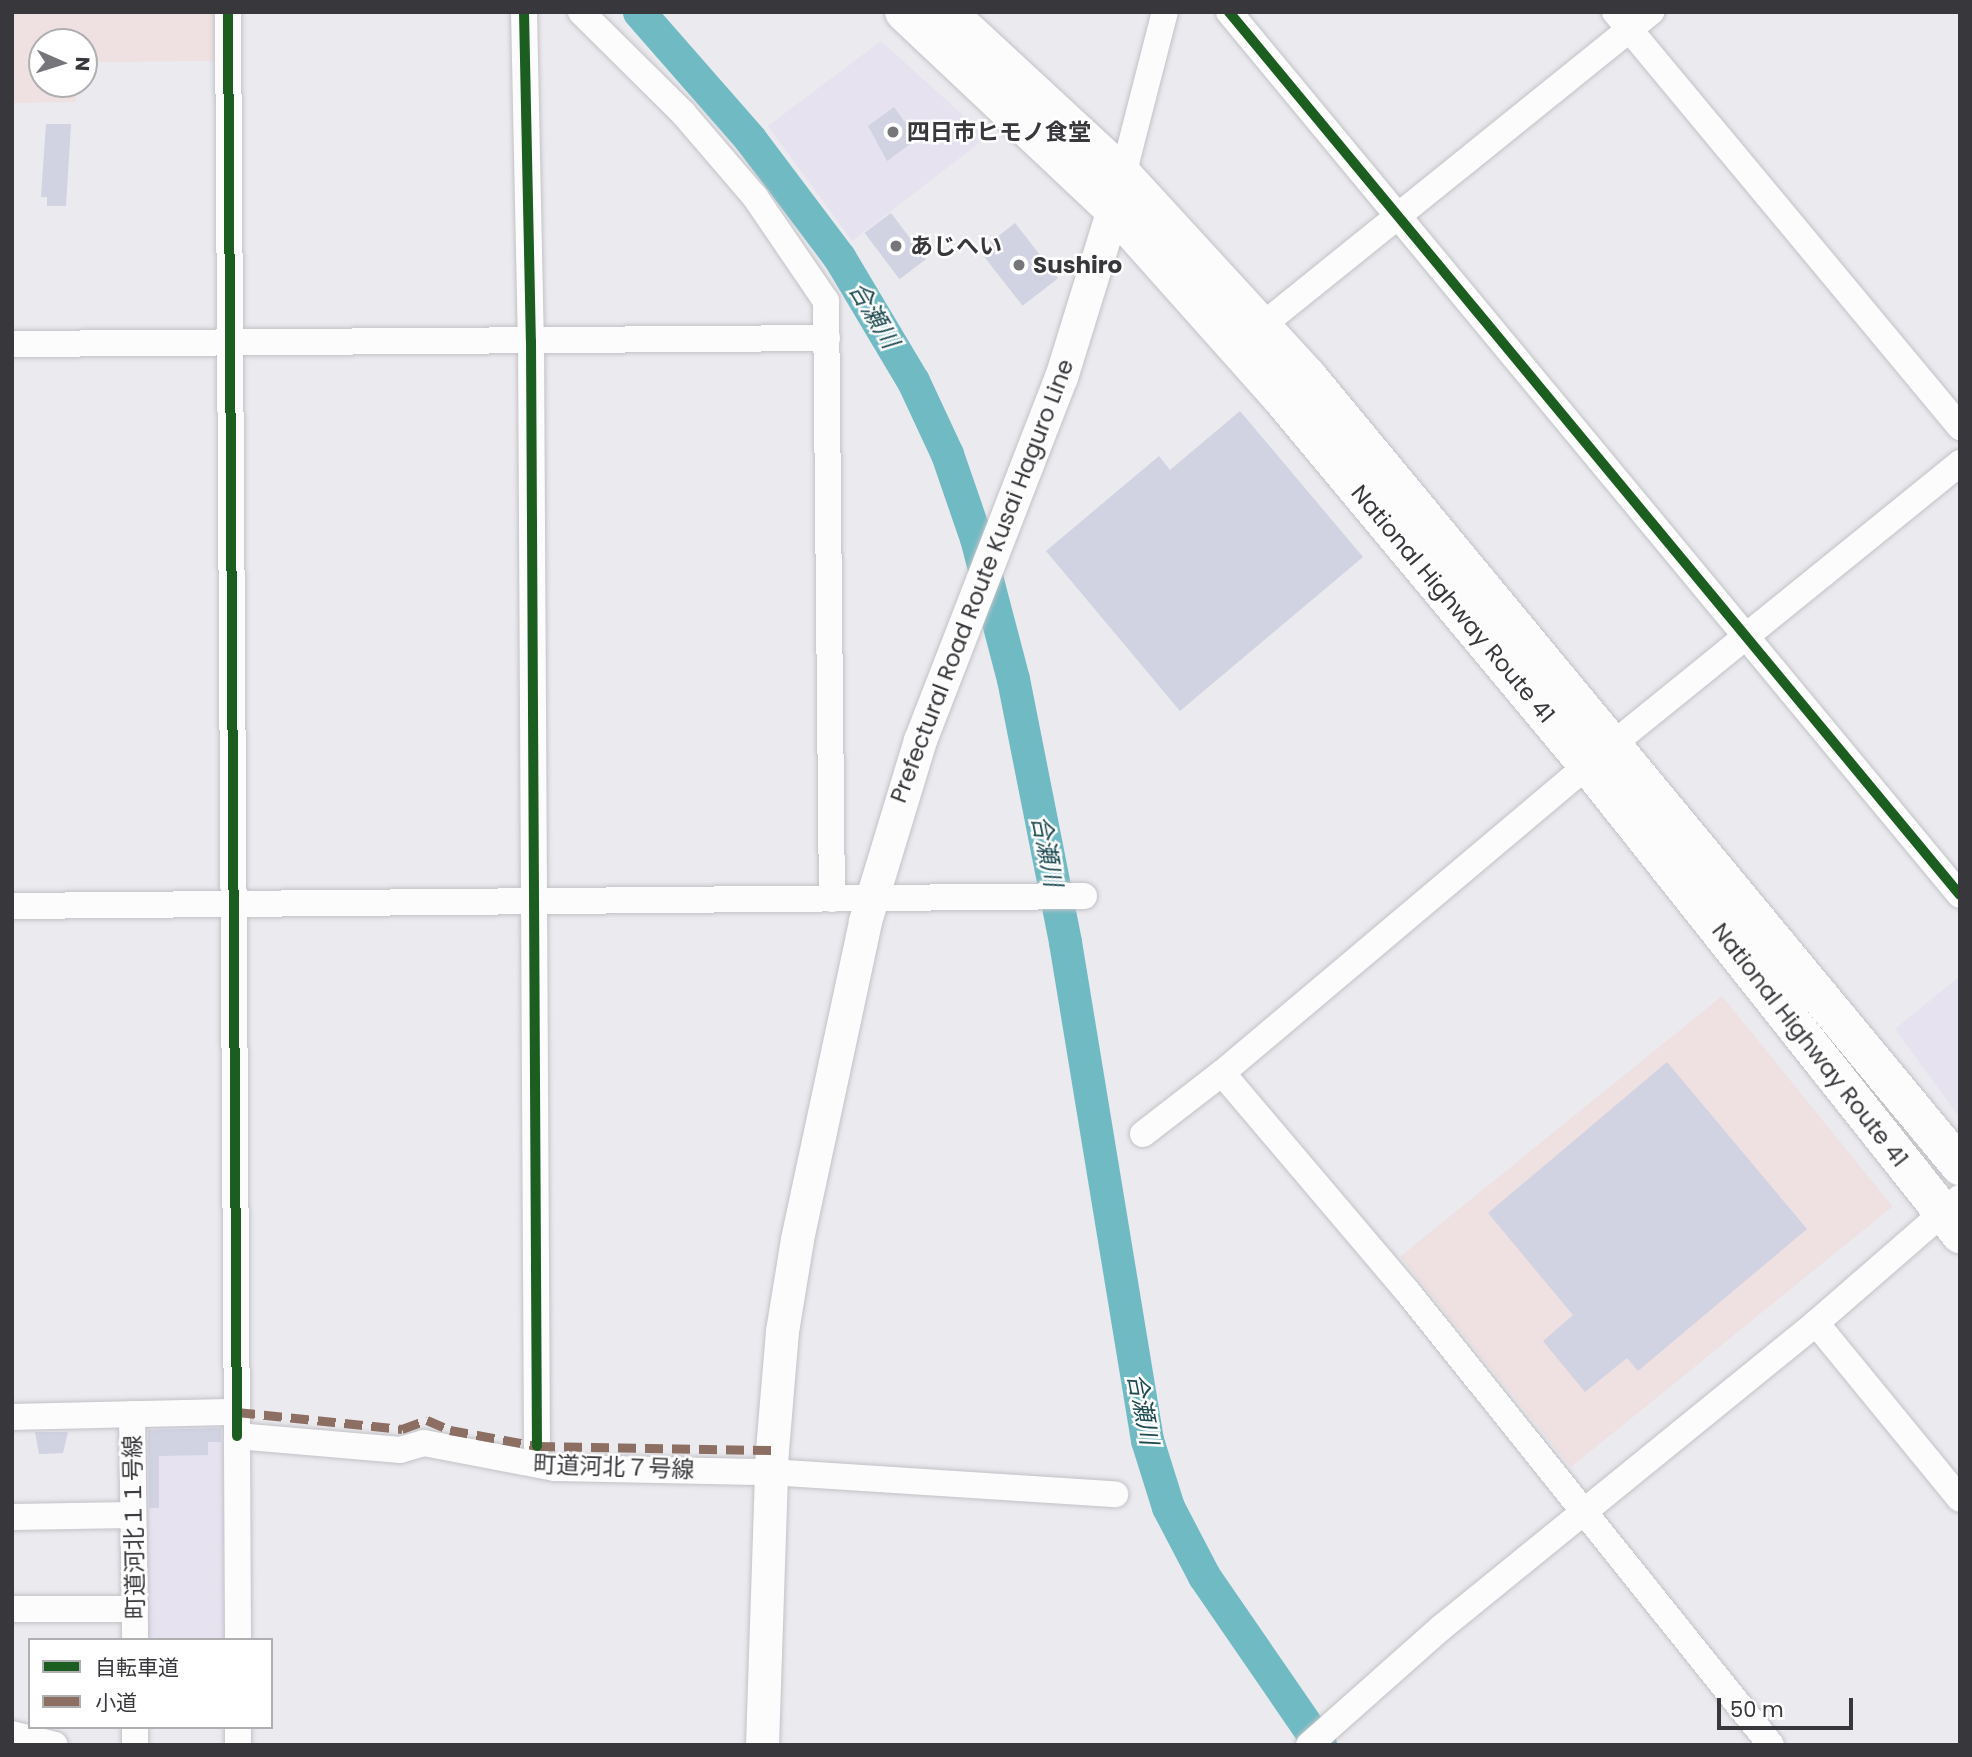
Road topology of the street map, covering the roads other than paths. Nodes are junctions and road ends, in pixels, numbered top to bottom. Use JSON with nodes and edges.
{"nodes":[{"id":1,"x":228,"y":12,"type":"edge"},
{"id":2,"x":524,"y":12,"type":"edge"},
{"id":3,"x":581,"y":12,"type":"edge"},
{"id":4,"x":904,"y":12,"type":"edge"},
{"id":5,"x":947,"y":12,"type":"edge"},
{"id":6,"x":1165,"y":12,"type":"edge"},
{"id":7,"x":1229,"y":12,"type":"edge"},
{"id":8,"x":1651,"y":12,"type":"edge"},
{"id":9,"x":1622,"y":21,"type":"edge"},
{"id":10,"x":1118,"y":192,"type":"junction"},
{"id":11,"x":1401,"y":216,"type":"junction"},
{"id":12,"x":1259,"y":328,"type":"junction"},
{"id":13,"x":827,"y":338,"type":"junction"},
{"id":14,"x":531,"y":341,"type":"junction"},
{"id":15,"x":231,"y":343,"type":"junction"},
{"id":16,"x":12,"y":344,"type":"edge"},
{"id":17,"x":1960,"y":427,"type":"edge"},
{"id":18,"x":1960,"y":463,"type":"edge"},
{"id":19,"x":1746,"y":638,"type":"junction"},
{"id":20,"x":1623,"y":736,"type":"dead end"},
{"id":21,"x":1577,"y":774,"type":"dead end"},
{"id":22,"x":1960,"y":895,"type":"edge"},
{"id":23,"x":1084,"y":896,"type":"dead end"},
{"id":24,"x":871,"y":899,"type":"junction"},
{"id":25,"x":832,"y":900,"type":"junction"},
{"id":26,"x":532,"y":902,"type":"junction"},
{"id":27,"x":234,"y":904,"type":"junction"},
{"id":28,"x":12,"y":906,"type":"edge"},
{"id":29,"x":1222,"y":1073,"type":"junction"},
{"id":30,"x":1143,"y":1134,"type":"dead end"},
{"id":31,"x":1960,"y":1166,"type":"edge"},
{"id":32,"x":1954,"y":1215,"type":"edge"},
{"id":33,"x":1816,"y":1323,"type":"junction"},
{"id":34,"x":132,"y":1415,"type":"junction"},
{"id":35,"x":12,"y":1417,"type":"edge"},
{"id":36,"x":237,"y":1424,"type":"junction"},
{"id":37,"x":537,"y":1446,"type":"dead end"},
{"id":38,"x":771,"y":1472,"type":"junction"},
{"id":39,"x":1115,"y":1494,"type":"dead end"},
{"id":40,"x":1960,"y":1499,"type":"edge"},
{"id":41,"x":1585,"y":1508,"type":"junction"},
{"id":42,"x":133,"y":1515,"type":"junction"},
{"id":43,"x":12,"y":1517,"type":"edge"},
{"id":44,"x":12,"y":1609,"type":"edge"},
{"id":45,"x":135,"y":1609,"type":"junction"},
{"id":46,"x":135,"y":1638,"type":"edge"},
{"id":47,"x":238,"y":1638,"type":"edge"},
{"id":48,"x":12,"y":1734,"type":"edge"},
{"id":49,"x":55,"y":1745,"type":"edge"},
{"id":50,"x":762,"y":1745,"type":"edge"},
{"id":51,"x":1309,"y":1745,"type":"edge"},
{"id":52,"x":1770,"y":1745,"type":"edge"}],
"edges":[{"from":1,"to":15,"type":"street"},
{"from":2,"to":14,"type":"street"},
{"from":3,"to":13,"type":"street"},
{"from":4,"to":10,"type":"highway","name":"National Highway Route 41"},
{"from":5,"to":10,"type":"highway","name":"National Highway Route 41"},
{"from":6,"to":10,"type":"street"},
{"from":7,"to":11,"type":"street"},
{"from":8,"to":9,"type":"street"},
{"from":9,"to":11,"type":"street"},
{"from":9,"to":17,"type":"street"},
{"from":10,"to":12,"type":"highway","name":"National Highway Route 41"},
{"from":10,"to":24,"type":"main road","name":"Prefectural Road Route Kusai Haguro Line"},
{"from":10,"to":32,"type":"highway","name":"National Highway Route 41"},
{"from":11,"to":12,"type":"street"},
{"from":11,"to":19,"type":"street"},
{"from":12,"to":31,"type":"highway","name":"National Highway Route 41"},
{"from":13,"to":14,"type":"street"},
{"from":13,"to":25,"type":"street"},
{"from":14,"to":15,"type":"street"},
{"from":14,"to":26,"type":"street"},
{"from":15,"to":16,"type":"street"},
{"from":15,"to":27,"type":"street"},
{"from":18,"to":19,"type":"street"},
{"from":19,"to":20,"type":"street"},
{"from":19,"to":22,"type":"street"},
{"from":21,"to":29,"type":"street"},
{"from":23,"to":24,"type":"street"},
{"from":24,"to":25,"type":"street"},
{"from":24,"to":38,"type":"main road","name":"Prefectural Road Route Kusai Haguro Line"},
{"from":25,"to":26,"type":"street"},
{"from":26,"to":27,"type":"street"},
{"from":26,"to":37,"type":"street"},
{"from":27,"to":28,"type":"street"},
{"from":27,"to":36,"type":"street"},
{"from":29,"to":30,"type":"street"},
{"from":29,"to":41,"type":"street"},
{"from":32,"to":33,"type":"street"},
{"from":33,"to":40,"type":"street"},
{"from":33,"to":41,"type":"street"},
{"from":34,"to":35,"type":"street","name":"町道河北７号線"},
{"from":34,"to":36,"type":"street","name":"町道河北７号線"},
{"from":34,"to":42,"type":"street","name":"町道河北１１号線"},
{"from":36,"to":38,"type":"street","name":"町道河北７号線"},
{"from":36,"to":47,"type":"street"},
{"from":38,"to":39,"type":"street","name":"町道河北７号線"},
{"from":38,"to":50,"type":"main road","name":"Prefectural Road Route Kusai Haguro Line"},
{"from":41,"to":51,"type":"street"},
{"from":41,"to":52,"type":"street"},
{"from":42,"to":43,"type":"street"},
{"from":42,"to":45,"type":"street","name":"町道河北１１号線"},
{"from":44,"to":45,"type":"street"},
{"from":45,"to":46,"type":"street","name":"町道河北１１号線"},
{"from":48,"to":49,"type":"street"}]}
